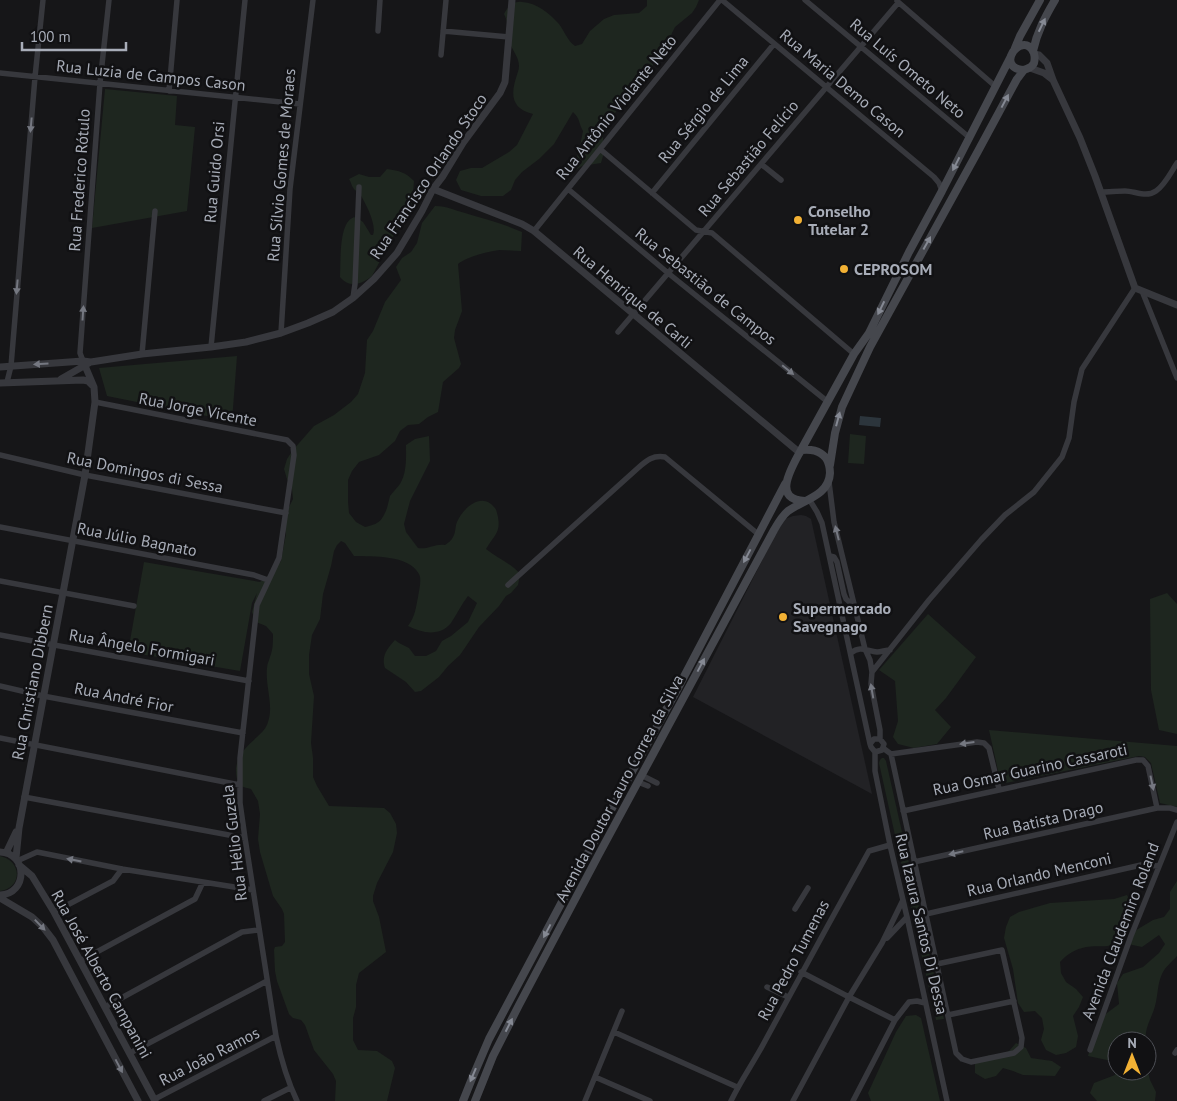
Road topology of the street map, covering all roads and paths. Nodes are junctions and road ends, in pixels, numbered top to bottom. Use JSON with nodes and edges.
{"nodes":[{"id":1,"x":43,"y":0,"type":"edge"},
{"id":2,"x":109,"y":0,"type":"edge"},
{"id":3,"x":177,"y":0,"type":"edge"},
{"id":4,"x":245,"y":0,"type":"edge"},
{"id":5,"x":313,"y":0,"type":"edge"},
{"id":6,"x":380,"y":0,"type":"edge"},
{"id":7,"x":446,"y":0,"type":"edge"},
{"id":8,"x":512,"y":0,"type":"edge"},
{"id":9,"x":721,"y":0,"type":"edge"},
{"id":10,"x":805,"y":0,"type":"edge"},
{"id":11,"x":1040,"y":0,"type":"edge"},
{"id":12,"x":1055,"y":0,"type":"edge"},
{"id":13,"x":897,"y":1,"type":"edge"},
{"id":14,"x":378,"y":31,"type":"dead end"},
{"id":15,"x":443,"y":31,"type":"junction"},
{"id":16,"x":509,"y":37,"type":"junction"},
{"id":17,"x":774,"y":44,"type":"junction"},
{"id":18,"x":861,"y":47,"type":"junction"},
{"id":19,"x":1015,"y":48,"type":"junction"},
{"id":20,"x":1033,"y":52,"type":"junction"},
{"id":21,"x":441,"y":55,"type":"dead end"},
{"id":22,"x":1010,"y":58,"type":"junction"},
{"id":23,"x":1027,"y":69,"type":"junction"},
{"id":24,"x":0,"y":73,"type":"edge"},
{"id":25,"x":35,"y":77,"type":"junction"},
{"id":26,"x":1053,"y":80,"type":"junction"},
{"id":27,"x":100,"y":83,"type":"junction"},
{"id":28,"x":995,"y":86,"type":"junction"},
{"id":29,"x":826,"y":87,"type":"junction"},
{"id":30,"x":168,"y":91,"type":"junction"},
{"id":31,"x":235,"y":98,"type":"junction"},
{"id":32,"x":300,"y":104,"type":"junction"},
{"id":33,"x":970,"y":138,"type":"junction"},
{"id":34,"x":600,"y":149,"type":"junction"},
{"id":35,"x":1177,"y":163,"type":"edge"},
{"id":36,"x":761,"y":164,"type":"junction"},
{"id":37,"x":781,"y":180,"type":"dead end"},
{"id":38,"x":358,"y":187,"type":"dead end"},
{"id":39,"x":432,"y":189,"type":"junction"},
{"id":40,"x":568,"y":189,"type":"junction"},
{"id":41,"x":942,"y":191,"type":"junction"},
{"id":42,"x":1101,"y":192,"type":"junction"},
{"id":43,"x":652,"y":193,"type":"junction"},
{"id":44,"x":155,"y":211,"type":"dead end"},
{"id":45,"x":534,"y":231,"type":"junction"},
{"id":46,"x":704,"y":231,"type":"junction"},
{"id":47,"x":668,"y":274,"type":"junction"},
{"id":48,"x":1138,"y":289,"type":"junction"},
{"id":49,"x":353,"y":298,"type":"junction"},
{"id":50,"x":1177,"y":305,"type":"edge"},
{"id":51,"x":633,"y":314,"type":"junction"},
{"id":52,"x":618,"y":332,"type":"dead end"},
{"id":53,"x":281,"y":334,"type":"junction"},
{"id":54,"x":211,"y":347,"type":"junction"},
{"id":55,"x":142,"y":354,"type":"junction"},
{"id":56,"x":854,"y":354,"type":"junction"},
{"id":57,"x":86,"y":363,"type":"junction"},
{"id":58,"x":11,"y":366,"type":"junction"},
{"id":59,"x":0,"y":367,"type":"edge"},
{"id":60,"x":1177,"y":378,"type":"edge"},
{"id":61,"x":58,"y":380,"type":"junction"},
{"id":62,"x":4,"y":383,"type":"edge"},
{"id":63,"x":94,"y":387,"type":"junction"},
{"id":64,"x":95,"y":402,"type":"junction"},
{"id":65,"x":828,"y":402,"type":"junction"},
{"id":66,"x":293,"y":446,"type":"joint"},
{"id":67,"x":801,"y":452,"type":"junction"},
{"id":68,"x":0,"y":455,"type":"edge"},
{"id":69,"x":830,"y":467,"type":"junction"},
{"id":70,"x":85,"y":475,"type":"junction"},
{"id":71,"x":786,"y":482,"type":"junction"},
{"id":72,"x":829,"y":482,"type":"junction"},
{"id":73,"x":807,"y":500,"type":"junction"},
{"id":74,"x":286,"y":513,"type":"junction"},
{"id":75,"x":0,"y":526,"type":"edge"},
{"id":76,"x":758,"y":534,"type":"junction"},
{"id":77,"x":72,"y":541,"type":"junction"},
{"id":78,"x":830,"y":556,"type":"junction"},
{"id":79,"x":268,"y":580,"type":"junction"},
{"id":80,"x":0,"y":581,"type":"edge"},
{"id":81,"x":508,"y":586,"type":"dead end"},
{"id":82,"x":63,"y":593,"type":"junction"},
{"id":83,"x":134,"y":606,"type":"dead end"},
{"id":84,"x":854,"y":606,"type":"junction"},
{"id":85,"x":0,"y":635,"type":"edge"},
{"id":86,"x":53,"y":644,"type":"junction"},
{"id":87,"x":865,"y":649,"type":"junction"},
{"id":88,"x":890,"y":650,"type":"junction"},
{"id":89,"x":851,"y":653,"type":"junction"},
{"id":90,"x":872,"y":672,"type":"junction"},
{"id":91,"x":248,"y":680,"type":"junction"},
{"id":92,"x":0,"y":686,"type":"edge"},
{"id":93,"x":43,"y":696,"type":"junction"},
{"id":94,"x":243,"y":733,"type":"junction"},
{"id":95,"x":0,"y":738,"type":"edge"},
{"id":96,"x":880,"y":739,"type":"junction"},
{"id":97,"x":34,"y":744,"type":"junction"},
{"id":98,"x":870,"y":744,"type":"junction"},
{"id":99,"x":884,"y":748,"type":"junction"},
{"id":100,"x":875,"y":752,"type":"junction"},
{"id":101,"x":891,"y":754,"type":"junction"},
{"id":102,"x":640,"y":778,"type":"junction"},
{"id":103,"x":657,"y":783,"type":"dead end"},
{"id":104,"x":240,"y":786,"type":"junction"},
{"id":105,"x":648,"y":786,"type":"dead end"},
{"id":106,"x":999,"y":789,"type":"junction"},
{"id":107,"x":24,"y":797,"type":"junction"},
{"id":108,"x":1157,"y":808,"type":"junction"},
{"id":109,"x":1177,"y":810,"type":"edge"},
{"id":110,"x":903,"y":811,"type":"junction"},
{"id":111,"x":1177,"y":822,"type":"edge"},
{"id":112,"x":18,"y":828,"type":"junction"},
{"id":113,"x":245,"y":838,"type":"junction"},
{"id":114,"x":890,"y":844,"type":"junction"},
{"id":115,"x":2,"y":851,"type":"edge"},
{"id":116,"x":17,"y":861,"type":"junction"},
{"id":117,"x":914,"y":862,"type":"junction"},
{"id":118,"x":1159,"y":866,"type":"junction"},
{"id":119,"x":122,"y":869,"type":"junction"},
{"id":120,"x":203,"y":882,"type":"junction"},
{"id":121,"x":808,"y":888,"type":"dead end"},
{"id":122,"x":253,"y":890,"type":"junction"},
{"id":123,"x":0,"y":896,"type":"edge"},
{"id":124,"x":903,"y":900,"type":"junction"},
{"id":125,"x":795,"y":910,"type":"dead end"},
{"id":126,"x":54,"y":912,"type":"junction"},
{"id":127,"x":926,"y":914,"type":"junction"},
{"id":128,"x":907,"y":916,"type":"junction"},
{"id":129,"x":259,"y":930,"type":"junction"},
{"id":130,"x":882,"y":944,"type":"junction"},
{"id":131,"x":80,"y":961,"type":"junction"},
{"id":132,"x":937,"y":964,"type":"junction"},
{"id":133,"x":802,"y":972,"type":"junction"},
{"id":134,"x":267,"y":980,"type":"junction"},
{"id":135,"x":767,"y":987,"type":"dead end"},
{"id":136,"x":788,"y":997,"type":"junction"},
{"id":137,"x":849,"y":997,"type":"junction"},
{"id":138,"x":1014,"y":1001,"type":"junction"},
{"id":139,"x":926,"y":1003,"type":"junction"},
{"id":140,"x":105,"y":1006,"type":"junction"},
{"id":141,"x":622,"y":1011,"type":"dead end"},
{"id":142,"x":948,"y":1015,"type":"junction"},
{"id":143,"x":895,"y":1020,"type":"junction"},
{"id":144,"x":614,"y":1032,"type":"junction"},
{"id":145,"x":276,"y":1036,"type":"junction"},
{"id":146,"x":1090,"y":1050,"type":"dead end"},
{"id":147,"x":130,"y":1053,"type":"junction"},
{"id":148,"x":595,"y":1077,"type":"junction"},
{"id":149,"x":737,"y":1087,"type":"junction"},
{"id":150,"x":290,"y":1088,"type":"junction"},
{"id":151,"x":155,"y":1100,"type":"edge"},
{"id":152,"x":462,"y":1100,"type":"edge"},
{"id":153,"x":855,"y":1100,"type":"edge"},
{"id":154,"x":138,"y":1101,"type":"edge"},
{"id":155,"x":264,"y":1101,"type":"edge"},
{"id":156,"x":297,"y":1101,"type":"edge"},
{"id":157,"x":475,"y":1101,"type":"edge"},
{"id":158,"x":585,"y":1101,"type":"edge"},
{"id":159,"x":650,"y":1101,"type":"edge"},
{"id":160,"x":731,"y":1101,"type":"edge"},
{"id":161,"x":793,"y":1101,"type":"edge"},
{"id":162,"x":947,"y":1101,"type":"edge"}],
"edges":[{"from":1,"to":25,"type":"street"},
{"from":2,"to":27,"type":"street","name":"Rua Frederico Rótulo"},
{"from":3,"to":30,"type":"street"},
{"from":4,"to":31,"type":"street","name":"Rua Guido Orsi"},
{"from":5,"to":32,"type":"street","name":"Rua Sílvio Gomes de Moraes"},
{"from":6,"to":14,"type":"street"},
{"from":7,"to":15,"type":"street"},
{"from":8,"to":16,"type":"street"},
{"from":9,"to":17,"type":"street","name":"Rua Maria Demo Cason"},
{"from":9,"to":34,"type":"street","name":"Rua Antônio Violante Neto"},
{"from":10,"to":18,"type":"street","name":"Rua Luís Ometo Neto"},
{"from":11,"to":19,"type":"main road"},
{"from":20,"to":12,"type":"main road","one_way":true},
{"from":13,"to":18,"type":"street","name":"Rua Sebastião Felício"},
{"from":13,"to":28,"type":"street"},
{"from":15,"to":16,"type":"street"},
{"from":15,"to":21,"type":"street"},
{"from":16,"to":39,"type":"street","name":"Rua Francisco Orlando Stoco"},
{"from":17,"to":29,"type":"street","name":"Rua Maria Demo Cason"},
{"from":17,"to":43,"type":"street","name":"Rua Sérgio de Lima"},
{"from":18,"to":29,"type":"street","name":"Rua Sebastião Felício"},
{"from":18,"to":33,"type":"street","name":"Rua Luís Ometo Neto"},
{"from":19,"to":20,"type":"main road"},
{"from":19,"to":22,"type":"main road"},
{"from":20,"to":23,"type":"main road"},
{"from":20,"to":26,"type":"street"},
{"from":22,"to":23,"type":"main road"},
{"from":22,"to":28,"type":"main road"},
{"from":23,"to":26,"type":"street"},
{"from":69,"to":23,"type":"main road","one_way":true},
{"from":24,"to":25,"type":"street","name":"Rua Luzia de Campos Cason"},
{"from":25,"to":27,"type":"street","name":"Rua Luzia de Campos Cason"},
{"from":25,"to":58,"type":"street","one_way":true},
{"from":26,"to":42,"type":"street"},
{"from":27,"to":30,"type":"street","name":"Rua Luzia de Campos Cason"},
{"from":57,"to":27,"type":"street","name":"Rua Frederico Rótulo","one_way":true},
{"from":28,"to":33,"type":"main road"},
{"from":29,"to":36,"type":"street","name":"Rua Sebastião Felício"},
{"from":29,"to":41,"type":"street","name":"Rua Maria Demo Cason"},
{"from":30,"to":31,"type":"street","name":"Rua Luzia de Campos Cason"},
{"from":31,"to":32,"type":"street","name":"Rua Luzia de Campos Cason"},
{"from":31,"to":54,"type":"street","name":"Rua Guido Orsi"},
{"from":32,"to":53,"type":"street","name":"Rua Sílvio Gomes de Moraes"},
{"from":33,"to":41,"type":"main road","one_way":true},
{"from":34,"to":40,"type":"street","name":"Rua Antônio Violante Neto"},
{"from":34,"to":43,"type":"street"},
{"from":35,"to":42,"type":"street"},
{"from":36,"to":37,"type":"street"},
{"from":36,"to":46,"type":"street","name":"Rua Sebastião Felício"},
{"from":38,"to":49,"type":"street"},
{"from":39,"to":45,"type":"street","name":"Rua Henrique de Carli"},
{"from":39,"to":49,"type":"street","name":"Rua Francisco Orlando Stoco"},
{"from":40,"to":45,"type":"street","name":"Rua Antônio Violante Neto"},
{"from":40,"to":47,"type":"street","name":"Rua Sebastião de Campos"},
{"from":41,"to":56,"type":"main road","one_way":true},
{"from":42,"to":48,"type":"street"},
{"from":43,"to":46,"type":"street"},
{"from":44,"to":55,"type":"street"},
{"from":45,"to":51,"type":"street","name":"Rua Henrique de Carli"},
{"from":46,"to":47,"type":"street","name":"Rua Sebastião Felício"},
{"from":46,"to":56,"type":"street"},
{"from":47,"to":51,"type":"street","name":"Rua Sebastião Felício"},
{"from":47,"to":65,"type":"street","name":"Rua Sebastião de Campos","one_way":true},
{"from":48,"to":50,"type":"street"},
{"from":48,"to":60,"type":"street"},
{"from":48,"to":88,"type":"street"},
{"from":49,"to":53,"type":"street","name":"Rua Francisco Orlando Stoco"},
{"from":51,"to":52,"type":"street","name":"Rua Sebastião Felício"},
{"from":51,"to":67,"type":"street","name":"Rua Henrique de Carli"},
{"from":53,"to":54,"type":"street","name":"Rua Francisco Orlando Stoco"},
{"from":54,"to":55,"type":"street","name":"Rua Francisco Orlando Stoco"},
{"from":55,"to":57,"type":"street","name":"Rua Francisco Orlando Stoco"},
{"from":56,"to":65,"type":"main road"},
{"from":57,"to":58,"type":"street","one_way":true},
{"from":57,"to":61,"type":"street"},
{"from":57,"to":63,"type":"street","name":"Rua Christiano Dibbern"},
{"from":58,"to":59,"type":"street"},
{"from":58,"to":62,"type":"street"},
{"from":61,"to":62,"type":"street"},
{"from":61,"to":63,"type":"street"},
{"from":63,"to":64,"type":"street","name":"Rua Christiano Dibbern"},
{"from":64,"to":66,"type":"street","name":"Rua Jorge Vicente"},
{"from":64,"to":70,"type":"street","name":"Rua Christiano Dibbern"},
{"from":65,"to":67,"type":"main road"},
{"from":66,"to":74,"type":"street","name":"Rua Hélio Guzela"},
{"from":67,"to":69,"type":"main road"},
{"from":67,"to":71,"type":"main road"},
{"from":68,"to":70,"type":"street","name":"Rua Domingos di Sessa"},
{"from":69,"to":72,"type":"main road"},
{"from":70,"to":74,"type":"street","name":"Rua Domingos di Sessa"},
{"from":70,"to":77,"type":"street","name":"Rua Christiano Dibbern"},
{"from":71,"to":73,"type":"main road"},
{"from":71,"to":76,"type":"main road"},
{"from":72,"to":73,"type":"main road"},
{"from":84,"to":72,"type":"street","one_way":true},
{"from":73,"to":78,"type":"street"},
{"from":102,"to":73,"type":"main road","name":"Avenida Doutor Lauro Correa da Silva","one_way":true},
{"from":74,"to":79,"type":"street","name":"Rua Hélio Guzela"},
{"from":75,"to":77,"type":"street","name":"Rua Júlio Bagnato"},
{"from":76,"to":81,"type":"street"},
{"from":76,"to":152,"type":"main road","one_way":true},
{"from":77,"to":79,"type":"street","name":"Rua Júlio Bagnato"},
{"from":77,"to":82,"type":"street","name":"Rua Christiano Dibbern"},
{"from":78,"to":84,"type":"street"},
{"from":78,"to":89,"type":"street"},
{"from":79,"to":91,"type":"street","name":"Rua Hélio Guzela"},
{"from":80,"to":82,"type":"street"},
{"from":82,"to":83,"type":"street"},
{"from":82,"to":86,"type":"street","name":"Rua Christiano Dibbern"},
{"from":84,"to":87,"type":"street"},
{"from":85,"to":86,"type":"street","name":"Rua Ângelo Formigari"},
{"from":86,"to":91,"type":"street","name":"Rua Ângelo Formigari"},
{"from":86,"to":93,"type":"street","name":"Rua Christiano Dibbern"},
{"from":87,"to":88,"type":"street"},
{"from":87,"to":89,"type":"street"},
{"from":87,"to":90,"type":"street"},
{"from":88,"to":90,"type":"street"},
{"from":89,"to":98,"type":"street"},
{"from":96,"to":90,"type":"street","one_way":true},
{"from":91,"to":94,"type":"street","name":"Rua Hélio Guzela"},
{"from":92,"to":93,"type":"street","name":"Rua André Fior"},
{"from":93,"to":94,"type":"street","name":"Rua André Fior"},
{"from":93,"to":97,"type":"street","name":"Rua Christiano Dibbern"},
{"from":94,"to":104,"type":"street","name":"Rua Hélio Guzela"},
{"from":95,"to":97,"type":"street"},
{"from":96,"to":98,"type":"street"},
{"from":96,"to":99,"type":"street"},
{"from":97,"to":104,"type":"street"},
{"from":97,"to":107,"type":"street","name":"Rua Christiano Dibbern"},
{"from":98,"to":100,"type":"street"},
{"from":99,"to":100,"type":"street"},
{"from":99,"to":101,"type":"street"},
{"from":100,"to":114,"type":"street","name":"Rua Izaura Santos Di Dessa"},
{"from":106,"to":101,"type":"street","one_way":true},
{"from":101,"to":110,"type":"street","name":"Rua Izaura Santos Di Dessa"},
{"from":102,"to":103,"type":"street"},
{"from":102,"to":105,"type":"street"},
{"from":157,"to":102,"type":"main road","name":"Avenida Doutor Lauro Correa da Silva","one_way":true},
{"from":104,"to":113,"type":"street","name":"Rua Hélio Guzela"},
{"from":106,"to":108,"type":"street","name":"Rua Osmar Guarino Cassaroti","one_way":true},
{"from":106,"to":110,"type":"street","name":"Rua Osmar Guarino Cassaroti"},
{"from":107,"to":112,"type":"street","name":"Rua Christiano Dibbern"},
{"from":107,"to":113,"type":"street"},
{"from":108,"to":109,"type":"street","name":"Rua Batista Drago"},
{"from":108,"to":117,"type":"street","name":"Rua Batista Drago","one_way":true},
{"from":110,"to":117,"type":"street","name":"Rua Izaura Santos Di Dessa"},
{"from":111,"to":118,"type":"street","name":"Avenida Claudemiro Roland"},
{"from":112,"to":115,"type":"street","name":"Rua Christiano Dibbern"},
{"from":112,"to":116,"type":"street","name":"Rua Christiano Dibbern"},
{"from":113,"to":122,"type":"street","name":"Rua Hélio Guzela"},
{"from":114,"to":124,"type":"street","name":"Rua Izaura Santos Di Dessa"},
{"from":114,"to":133,"type":"street","name":"Rua Pedro Tumenas"},
{"from":115,"to":116,"type":"street","name":"Rua José Alberto Campanini"},
{"from":119,"to":116,"type":"street","one_way":true},
{"from":116,"to":123,"type":"street","name":"Rua Christiano Dibbern"},
{"from":116,"to":126,"type":"street","name":"Rua José Alberto Campanini"},
{"from":117,"to":127,"type":"street","name":"Rua Izaura Santos Di Dessa"},
{"from":118,"to":127,"type":"street","name":"Rua Orlando Menconi"},
{"from":118,"to":146,"type":"street","name":"Avenida Claudemiro Roland"},
{"from":119,"to":120,"type":"street"},
{"from":119,"to":126,"type":"street"},
{"from":120,"to":122,"type":"street"},
{"from":120,"to":131,"type":"street"},
{"from":121,"to":125,"type":"street"},
{"from":122,"to":129,"type":"street","name":"Rua Hélio Guzela"},
{"from":123,"to":154,"type":"street","name":"Rua José Alberto Campanini","one_way":true},
{"from":124,"to":128,"type":"street","name":"Rua Izaura Santos Di Dessa"},
{"from":124,"to":130,"type":"street"},
{"from":126,"to":131,"type":"street","name":"Rua José Alberto Campanini"},
{"from":127,"to":132,"type":"street","name":"Rua Izaura Santos Di Dessa"},
{"from":128,"to":130,"type":"street"},
{"from":128,"to":139,"type":"street","name":"Rua Izaura Santos Di Dessa"},
{"from":129,"to":134,"type":"street","name":"Rua Hélio Guzela"},
{"from":129,"to":140,"type":"street"},
{"from":130,"to":137,"type":"street"},
{"from":131,"to":140,"type":"street","name":"Rua José Alberto Campanini"},
{"from":132,"to":138,"type":"street"},
{"from":132,"to":142,"type":"street","name":"Rua Izaura Santos Di Dessa"},
{"from":133,"to":136,"type":"street","name":"Rua Pedro Tumenas"},
{"from":133,"to":137,"type":"street"},
{"from":134,"to":145,"type":"street","name":"Rua Hélio Guzela"},
{"from":134,"to":147,"type":"street"},
{"from":135,"to":136,"type":"street"},
{"from":136,"to":149,"type":"street","name":"Rua Pedro Tumenas"},
{"from":137,"to":143,"type":"street"},
{"from":137,"to":161,"type":"street"},
{"from":138,"to":142,"type":"street"},
{"from":138,"to":142,"type":"street","name":"Rua Izaura Santos Di Dessa"},
{"from":139,"to":143,"type":"street"},
{"from":139,"to":162,"type":"street","name":"Rua Izaura Santos Di Dessa"},
{"from":140,"to":147,"type":"street","name":"Rua José Alberto Campanini"},
{"from":141,"to":144,"type":"street"},
{"from":143,"to":153,"type":"street"},
{"from":144,"to":148,"type":"street"},
{"from":144,"to":149,"type":"street"},
{"from":145,"to":150,"type":"street","name":"Rua Hélio Guzela"},
{"from":145,"to":151,"type":"street","name":"Rua João Ramos"},
{"from":147,"to":151,"type":"street","name":"Rua José Alberto Campanini"},
{"from":148,"to":158,"type":"street"},
{"from":148,"to":159,"type":"street"},
{"from":149,"to":160,"type":"street","name":"Rua Pedro Tumenas"},
{"from":150,"to":155,"type":"street"},
{"from":150,"to":156,"type":"street","name":"Rua Hélio Guzela"}]}
